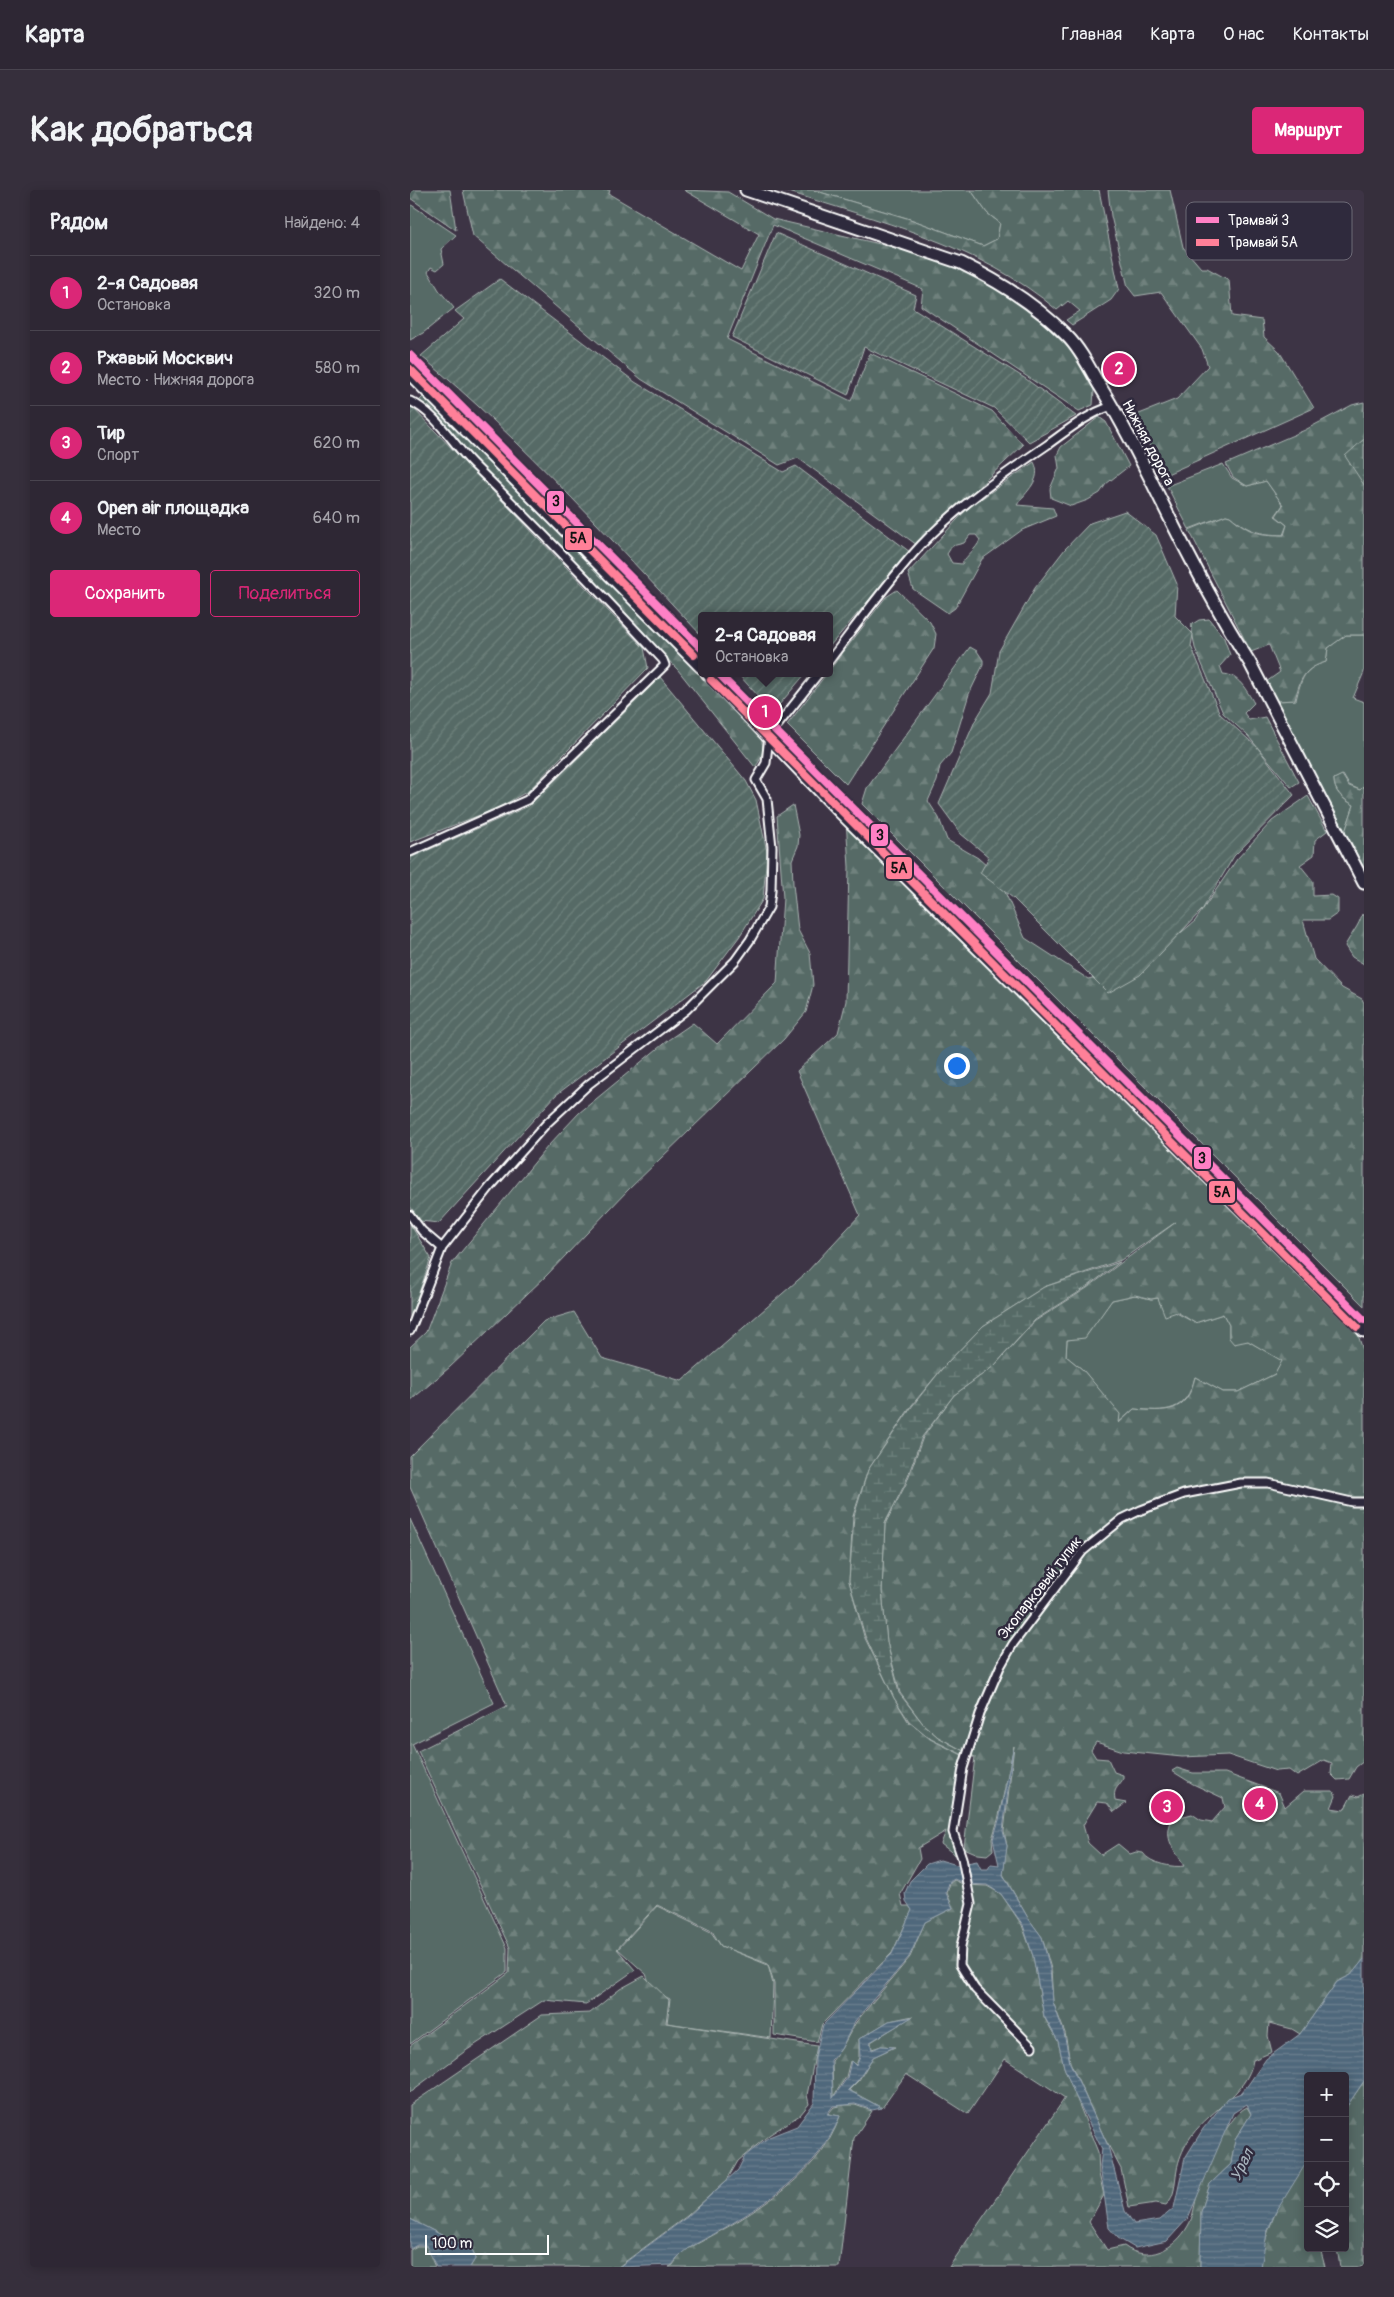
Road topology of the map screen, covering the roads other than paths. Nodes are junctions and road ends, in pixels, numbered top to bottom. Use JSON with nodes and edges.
{"nodes":[{"id":1,"x":746,"y":190,"type":"edge"},
{"id":2,"x":410,"y":374,"type":"edge"},
{"id":3,"x":410,"y":402,"type":"edge"},
{"id":4,"x":1112,"y":406,"type":"junction"},
{"id":5,"x":833,"y":656,"type":"edge"},
{"id":6,"x":698,"y":665,"type":"edge"},
{"id":7,"x":711,"y":677,"type":"edge"},
{"id":8,"x":816,"y":677,"type":"edge"},
{"id":9,"x":769,"y":736,"type":"junction"},
{"id":10,"x":410,"y":852,"type":"edge"},
{"id":11,"x":1364,"y":883,"type":"edge"},
{"id":12,"x":410,"y":1215,"type":"edge"},
{"id":13,"x":442,"y":1248,"type":"junction"},
{"id":14,"x":1364,"y":1330,"type":"edge"},
{"id":15,"x":410,"y":1331,"type":"edge"},
{"id":16,"x":1364,"y":1502,"type":"edge"},
{"id":17,"x":1032,"y":2047,"type":"dead end"}],
"edges":[{"from":1,"to":4,"type":"main road","name":"Нижняя дорога"},
{"from":2,"to":6,"type":"main road"},
{"from":3,"to":10,"type":"street"},
{"from":4,"to":5,"type":"street"},
{"from":4,"to":11,"type":"main road","name":"Нижняя дорога"},
{"from":7,"to":9,"type":"main road"},
{"from":8,"to":9,"type":"street"},
{"from":9,"to":13,"type":"street"},
{"from":9,"to":14,"type":"main road"},
{"from":12,"to":13,"type":"street"},
{"from":13,"to":15,"type":"street"},
{"from":16,"to":17,"type":"street","name":"Экопарковый тупик"}]}
